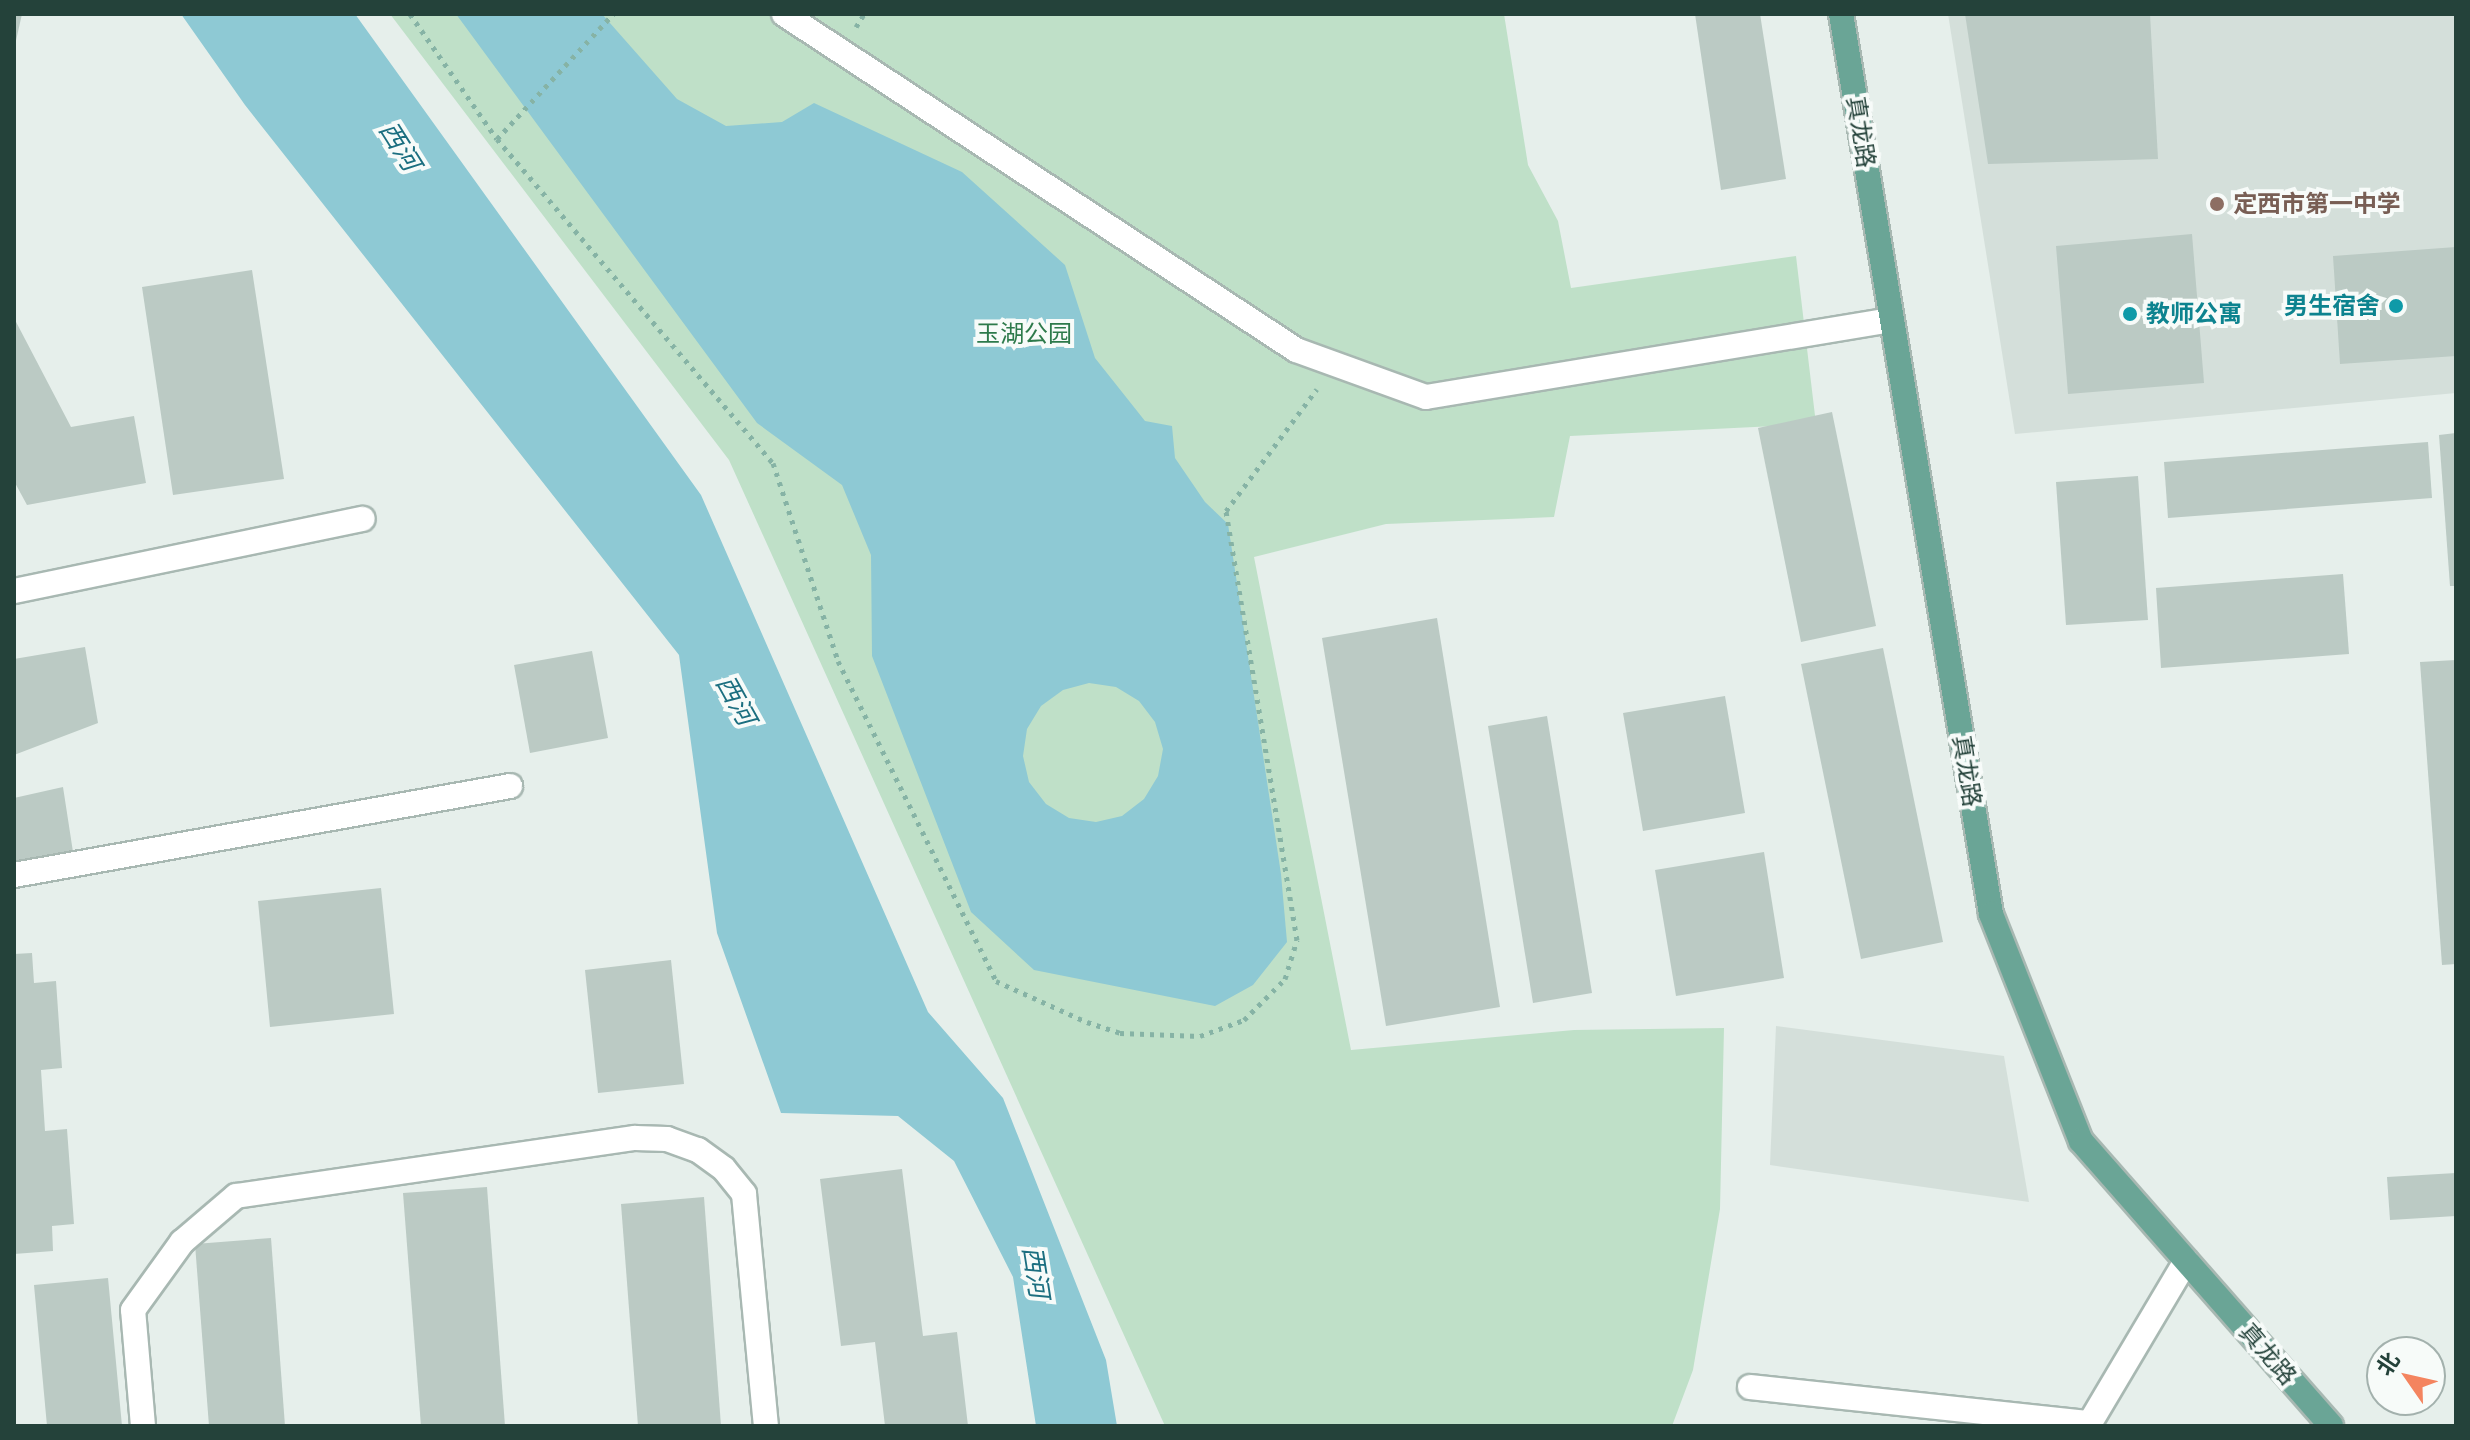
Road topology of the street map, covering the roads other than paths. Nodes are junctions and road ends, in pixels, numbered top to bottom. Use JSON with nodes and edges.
{"nodes":[{"id":1,"x":784,"y":14,"type":"edge"},
{"id":2,"x":1841,"y":14,"type":"edge"},
{"id":3,"x":1892,"y":320,"type":"junction"},
{"id":4,"x":363,"y":519,"type":"dead end"},
{"id":5,"x":14,"y":591,"type":"edge"},
{"id":6,"x":510,"y":786,"type":"dead end"},
{"id":7,"x":14,"y":875,"type":"edge"},
{"id":8,"x":2186,"y":1261,"type":"junction"},
{"id":9,"x":1750,"y":1387,"type":"dead end"},
{"id":10,"x":2088,"y":1425,"type":"edge"},
{"id":11,"x":143,"y":1426,"type":"edge"},
{"id":12,"x":766,"y":1426,"type":"edge"},
{"id":13,"x":2331,"y":1426,"type":"edge"}],
"edges":[{"from":1,"to":3,"type":"street"},
{"from":2,"to":3,"type":"main road","name":"真龙路"},
{"from":3,"to":8,"type":"main road","name":"真龙路"},
{"from":4,"to":5,"type":"street"},
{"from":6,"to":7,"type":"street"},
{"from":8,"to":10,"type":"street"},
{"from":8,"to":13,"type":"main road","name":"真龙路"},
{"from":9,"to":10,"type":"street"},
{"from":11,"to":12,"type":"street"}]}
